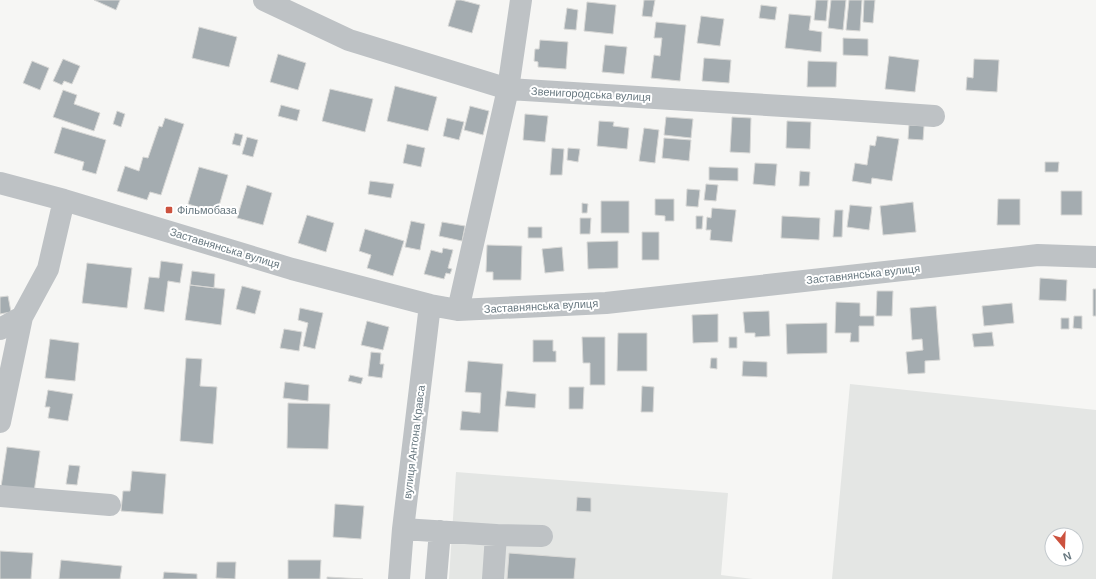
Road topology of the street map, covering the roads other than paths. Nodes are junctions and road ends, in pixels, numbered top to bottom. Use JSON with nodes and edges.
{"nodes":[{"id":1,"x":264,"y":0,"type":"edge"},
{"id":2,"x":521,"y":0,"type":"edge"},
{"id":3,"x":508,"y":89,"type":"junction"},
{"id":4,"x":934,"y":116,"type":"dead end"},
{"id":5,"x":0,"y":183,"type":"edge"},
{"id":6,"x":64,"y":200,"type":"junction"},
{"id":7,"x":1096,"y":257,"type":"edge"},
{"id":8,"x":430,"y":305,"type":"junction"},
{"id":9,"x":458,"y":310,"type":"junction"},
{"id":10,"x":22,"y":317,"type":"junction"},
{"id":11,"x":0,"y":329,"type":"edge"},
{"id":12,"x":0,"y":422,"type":"edge"},
{"id":13,"x":0,"y":496,"type":"edge"},
{"id":14,"x":110,"y":505,"type":"dead end"},
{"id":15,"x":403,"y":529,"type":"junction"},
{"id":16,"x":440,"y":531,"type":"junction"},
{"id":17,"x":496,"y":535,"type":"junction"},
{"id":18,"x":542,"y":536,"type":"dead end"},
{"id":19,"x":399,"y":579,"type":"edge"},
{"id":20,"x":436,"y":579,"type":"edge"},
{"id":21,"x":492,"y":579,"type":"edge"}],
"edges":[{"from":1,"to":3,"type":"street","name":"Звенигородська вулиця"},
{"from":2,"to":3,"type":"street"},
{"from":3,"to":4,"type":"street","name":"Звенигородська вулиця"},
{"from":3,"to":9,"type":"street"},
{"from":5,"to":6,"type":"street","name":"Заставнянська вулиця"},
{"from":6,"to":8,"type":"street","name":"Заставнянська вулиця"},
{"from":6,"to":10,"type":"street"},
{"from":7,"to":9,"type":"street","name":"Заставнянська вулиця"},
{"from":8,"to":9,"type":"street","name":"Заставнянська вулиця"},
{"from":8,"to":15,"type":"street","name":"вулиця Антона Кравса"},
{"from":10,"to":11,"type":"street"},
{"from":10,"to":12,"type":"street"},
{"from":13,"to":14,"type":"street"},
{"from":15,"to":16,"type":"street"},
{"from":15,"to":19,"type":"street","name":"вулиця Антона Кравса"},
{"from":16,"to":17,"type":"street"},
{"from":16,"to":20,"type":"street"},
{"from":17,"to":18,"type":"street"},
{"from":17,"to":21,"type":"street"}]}
